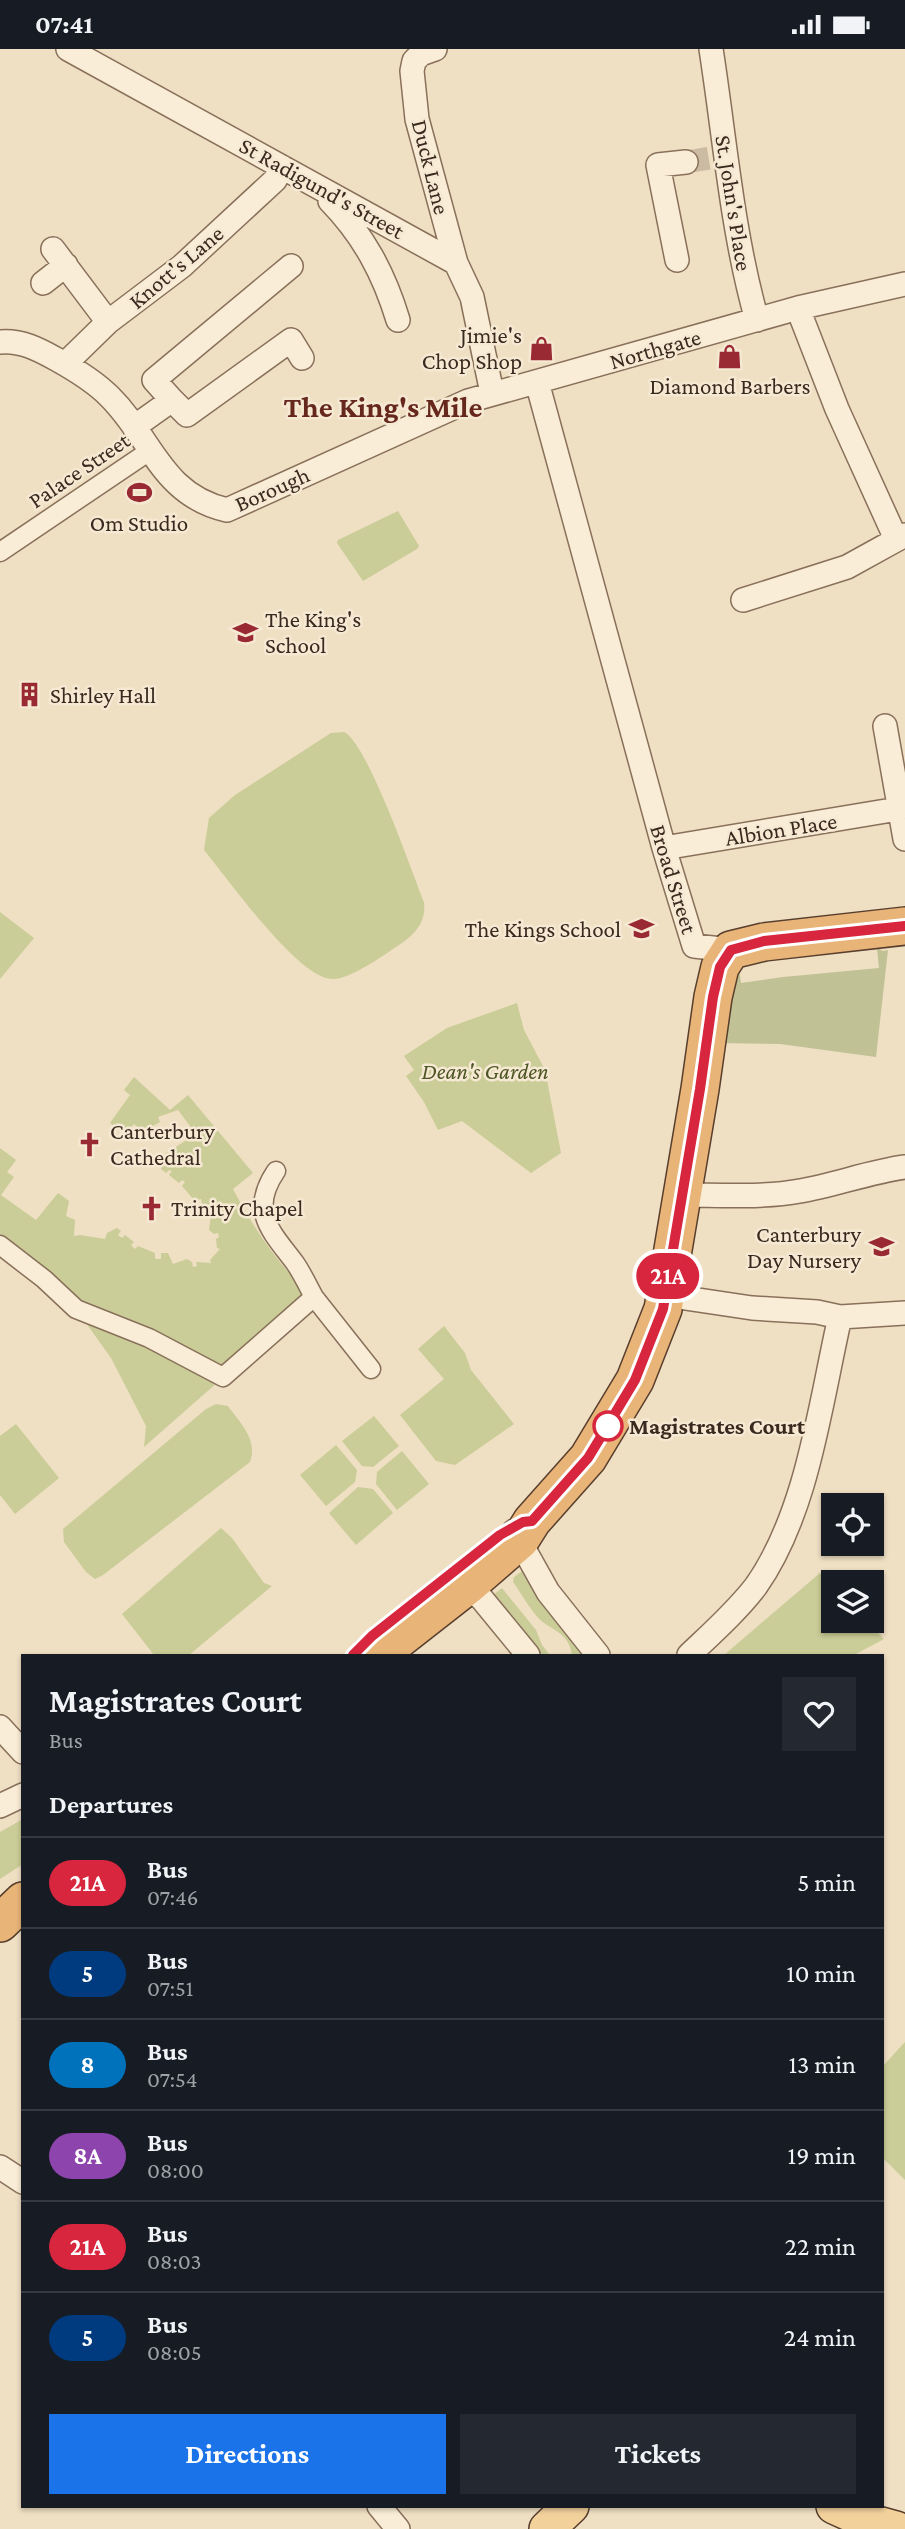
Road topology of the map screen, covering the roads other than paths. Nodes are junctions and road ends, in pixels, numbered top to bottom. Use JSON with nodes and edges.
{"nodes":[{"id":1,"x":68,"y":49,"type":"edge"},
{"id":2,"x":435,"y":49,"type":"edge"},
{"id":3,"x":711,"y":49,"type":"edge"},
{"id":4,"x":686,"y":162,"type":"tunnel mouth"},
{"id":5,"x":282,"y":167,"type":"junction"},
{"id":6,"x":313,"y":184,"type":"junction"},
{"id":7,"x":677,"y":260,"type":"dead end"},
{"id":8,"x":456,"y":263,"type":"junction"},
{"id":9,"x":291,"y":266,"type":"dead end"},
{"id":10,"x":43,"y":283,"type":"dead end"},
{"id":11,"x":905,"y":284,"type":"edge"},
{"id":12,"x":802,"y":319,"type":"dead end"},
{"id":13,"x":398,"y":320,"type":"dead end"},
{"id":14,"x":757,"y":320,"type":"junction"},
{"id":15,"x":108,"y":322,"type":"junction"},
{"id":16,"x":0,"y":342,"type":"edge"},
{"id":17,"x":303,"y":358,"type":"dead end"},
{"id":18,"x":65,"y":364,"type":"junction"},
{"id":19,"x":537,"y":382,"type":"junction"},
{"id":20,"x":492,"y":394,"type":"junction"},
{"id":21,"x":172,"y":400,"type":"junction"},
{"id":22,"x":134,"y":427,"type":"junction"},
{"id":23,"x":408,"y":427,"type":"joint"},
{"id":24,"x":151,"y":450,"type":"junction"},
{"id":25,"x":900,"y":537,"type":"edge"},
{"id":26,"x":0,"y":552,"type":"edge"},
{"id":27,"x":743,"y":600,"type":"dead end"},
{"id":28,"x":885,"y":726,"type":"dead end"},
{"id":29,"x":898,"y":809,"type":"junction"},
{"id":30,"x":905,"y":839,"type":"edge"},
{"id":31,"x":664,"y":848,"type":"junction"},
{"id":32,"x":905,"y":926,"type":"edge"},
{"id":33,"x":731,"y":950,"type":"junction"},
{"id":34,"x":905,"y":1167,"type":"edge"},
{"id":35,"x":276,"y":1171,"type":"dead end"},
{"id":36,"x":681,"y":1195,"type":"junction"},
{"id":37,"x":0,"y":1245,"type":"edge"},
{"id":38,"x":314,"y":1297,"type":"junction"},
{"id":39,"x":685,"y":1298,"type":"dead end"},
{"id":40,"x":905,"y":1313,"type":"edge"},
{"id":41,"x":840,"y":1317,"type":"junction"},
{"id":42,"x":371,"y":1369,"type":"dead end"},
{"id":43,"x":521,"y":1529,"type":"junction"},
{"id":44,"x":467,"y":1586,"type":"junction"},
{"id":45,"x":354,"y":1654,"type":"edge"},
{"id":46,"x":372,"y":1654,"type":"edge"},
{"id":47,"x":527,"y":1654,"type":"edge"},
{"id":48,"x":597,"y":1654,"type":"edge"},
{"id":49,"x":690,"y":1654,"type":"edge"},
{"id":50,"x":0,"y":1727,"type":"edge"},
{"id":51,"x":21,"y":1750,"type":"edge"},
{"id":52,"x":21,"y":1796,"type":"edge"},
{"id":53,"x":0,"y":1806,"type":"edge"},
{"id":54,"x":21,"y":1885,"type":"edge"},
{"id":55,"x":0,"y":1896,"type":"edge"},
{"id":56,"x":21,"y":1903,"type":"edge"},
{"id":57,"x":0,"y":1923,"type":"edge"},
{"id":58,"x":381,"y":2508,"type":"edge"},
{"id":59,"x":838,"y":2508,"type":"edge"},
{"id":60,"x":398,"y":2529,"type":"edge"},
{"id":61,"x":896,"y":2529,"type":"edge"}],
"edges":[{"from":1,"to":5,"type":"street","name":"St Radigund's Street"},
{"from":2,"to":8,"type":"street","name":"Duck Lane"},
{"from":3,"to":14,"type":"street","name":"St. John's Place"},
{"from":4,"to":7,"type":"street"},
{"from":5,"to":6,"type":"street","name":"St Radigund's Street"},
{"from":5,"to":15,"type":"street","name":"Knott's Lane"},
{"from":6,"to":8,"type":"street","name":"St Radigund's Street"},
{"from":6,"to":13,"type":"street"},
{"from":8,"to":20,"type":"street"},
{"from":9,"to":21,"type":"street"},
{"from":10,"to":15,"type":"street"},
{"from":11,"to":14,"type":"street","name":"Northgate"},
{"from":12,"to":25,"type":"street"},
{"from":14,"to":19,"type":"street","name":"Northgate"},
{"from":15,"to":18,"type":"street","name":"Knott's Lane"},
{"from":16,"to":18,"type":"street","name":"Borough"},
{"from":17,"to":21,"type":"street"},
{"from":18,"to":22,"type":"street","name":"Borough"},
{"from":19,"to":20,"type":"street","name":"Northgate"},
{"from":19,"to":31,"type":"street","name":"Broad Street"},
{"from":20,"to":23,"type":"street","name":"Northgate"},
{"from":21,"to":22,"type":"street"},
{"from":22,"to":24,"type":"street","name":"Borough"},
{"from":23,"to":24,"type":"street","name":"Borough"},
{"from":24,"to":26,"type":"street","name":"Palace Street"},
{"from":25,"to":27,"type":"street"},
{"from":28,"to":29,"type":"street"},
{"from":29,"to":30,"type":"street"},
{"from":29,"to":31,"type":"street","name":"Albion Place"},
{"from":31,"to":33,"type":"street","name":"Broad Street"},
{"from":32,"to":33,"type":"highway"},
{"from":33,"to":36,"type":"highway"},
{"from":34,"to":36,"type":"street"},
{"from":35,"to":38,"type":"street"},
{"from":36,"to":43,"type":"highway"},
{"from":37,"to":38,"type":"street"},
{"from":38,"to":42,"type":"street"},
{"from":39,"to":41,"type":"street"},
{"from":40,"to":41,"type":"street"},
{"from":41,"to":49,"type":"street"},
{"from":43,"to":44,"type":"highway"},
{"from":43,"to":45,"type":"highway"},
{"from":43,"to":48,"type":"street"},
{"from":44,"to":46,"type":"highway"},
{"from":44,"to":47,"type":"street"},
{"from":50,"to":51,"type":"street"},
{"from":52,"to":53,"type":"street"},
{"from":54,"to":55,"type":"highway"},
{"from":56,"to":57,"type":"highway"},
{"from":58,"to":60,"type":"street"},
{"from":59,"to":61,"type":"main road"}]}
